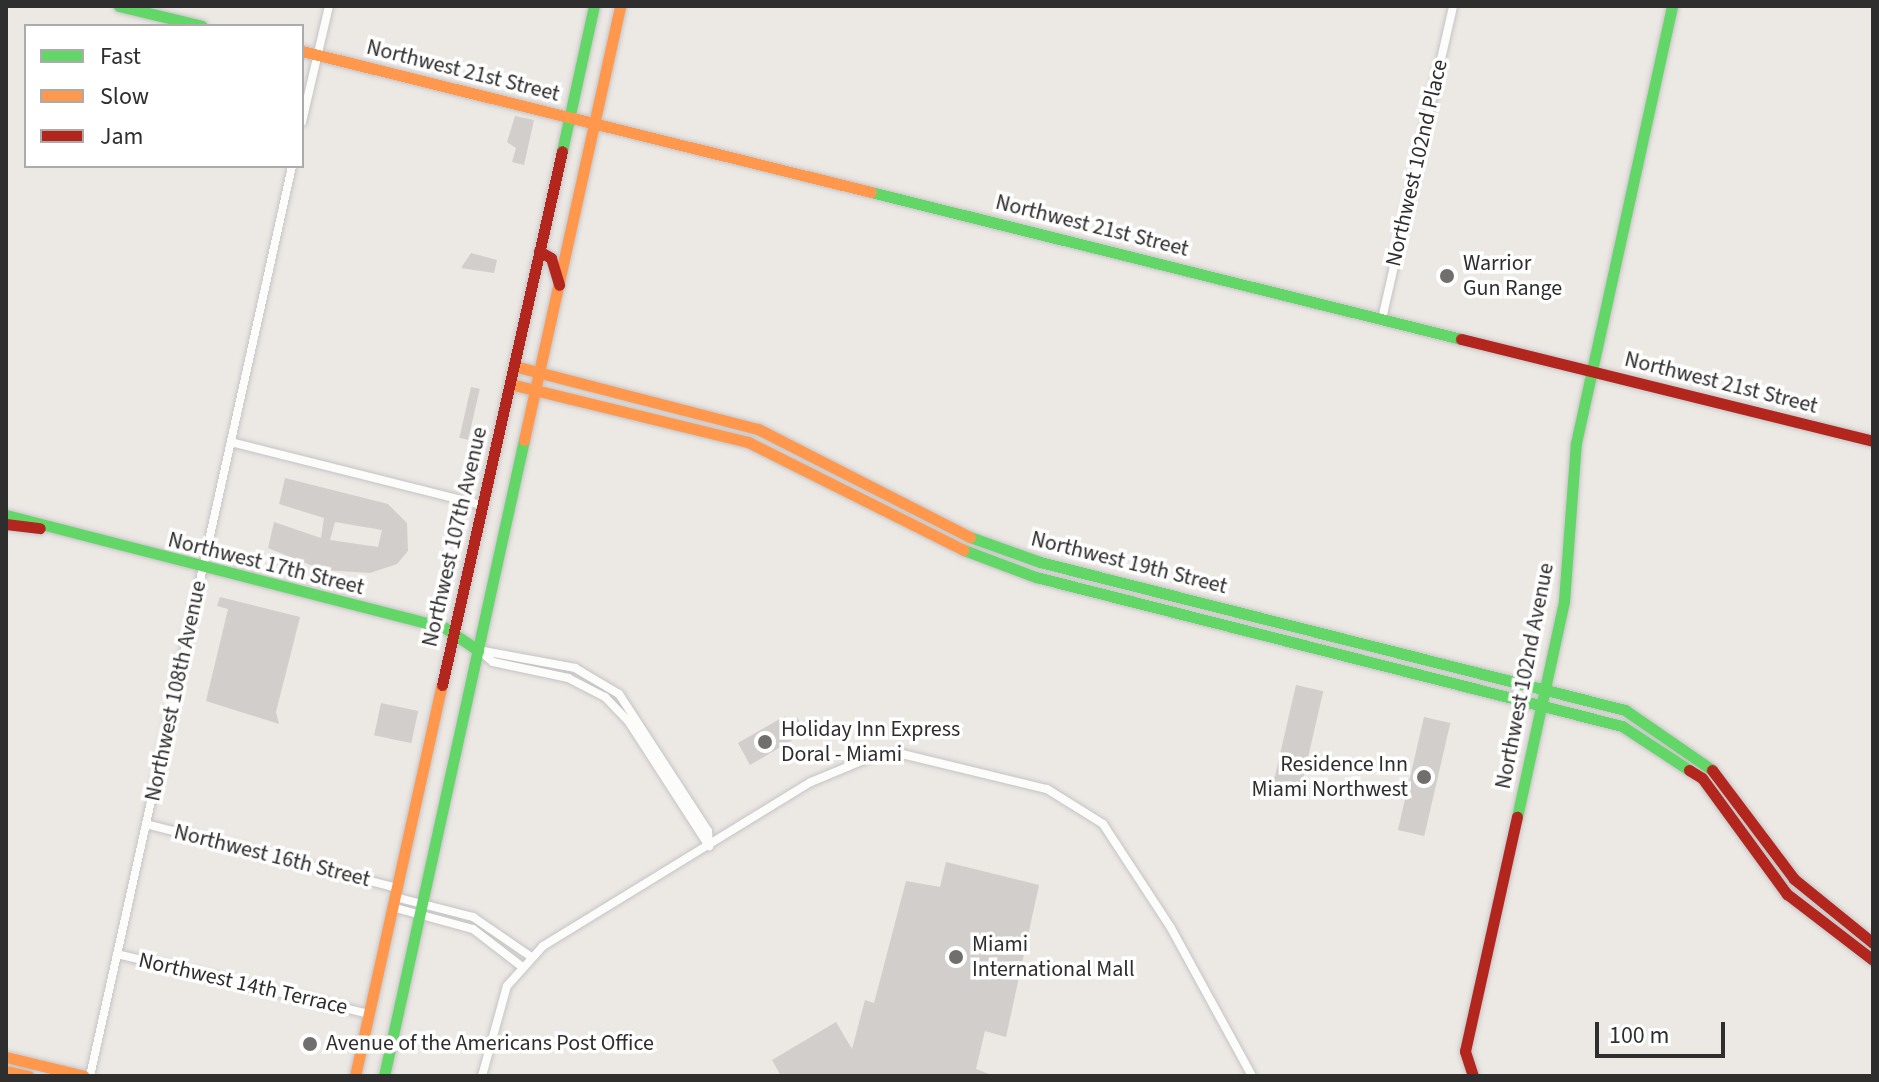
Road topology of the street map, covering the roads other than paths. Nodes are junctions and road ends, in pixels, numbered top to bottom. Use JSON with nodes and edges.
{"nodes":[{"id":1,"x":119,"y":6,"type":"edge"},
{"id":2,"x":329,"y":6,"type":"edge"},
{"id":3,"x":594,"y":6,"type":"edge"},
{"id":4,"x":620,"y":6,"type":"edge"},
{"id":5,"x":1453,"y":6,"type":"edge"},
{"id":6,"x":1672,"y":6,"type":"edge"},
{"id":7,"x":194,"y":24,"type":"edge"},
{"id":8,"x":304,"y":52,"type":"edge"},
{"id":9,"x":317,"y":55,"type":"junction"},
{"id":10,"x":304,"y":113,"type":"edge"},
{"id":11,"x":569,"y":117,"type":"junction"},
{"id":12,"x":595,"y":123,"type":"junction"},
{"id":13,"x":292,"y":168,"type":"edge"},
{"id":14,"x":539,"y":251,"type":"junction"},
{"id":15,"x":560,"y":285,"type":"junction"},
{"id":16,"x":1382,"y":319,"type":"junction"},
{"id":17,"x":514,"y":366,"type":"junction"},
{"id":18,"x":1592,"y":371,"type":"junction"},
{"id":19,"x":540,"y":372,"type":"junction"},
{"id":20,"x":510,"y":384,"type":"junction"},
{"id":21,"x":537,"y":390,"type":"junction"},
{"id":22,"x":1873,"y":441,"type":"edge"},
{"id":23,"x":231,"y":442,"type":"junction"},
{"id":24,"x":482,"y":505,"type":"junction"},
{"id":25,"x":6,"y":515,"type":"edge"},
{"id":26,"x":6,"y":524,"type":"edge"},
{"id":27,"x":40,"y":528,"type":"junction"},
{"id":28,"x":203,"y":568,"type":"junction"},
{"id":29,"x":454,"y":633,"type":"junction"},
{"id":30,"x":478,"y":650,"type":"junction"},
{"id":31,"x":1547,"y":690,"type":"junction"},
{"id":32,"x":1544,"y":704,"type":"junction"},
{"id":33,"x":146,"y":824,"type":"junction"},
{"id":34,"x":709,"y":846,"type":"junction"},
{"id":35,"x":395,"y":897,"type":"junction"},
{"id":36,"x":421,"y":909,"type":"junction"},
{"id":37,"x":1873,"y":943,"type":"edge"},
{"id":38,"x":117,"y":954,"type":"junction"},
{"id":39,"x":530,"y":956,"type":"junction"},
{"id":40,"x":1873,"y":960,"type":"edge"},
{"id":41,"x":521,"y":966,"type":"junction"},
{"id":42,"x":369,"y":1014,"type":"junction"},
{"id":43,"x":6,"y":1057,"type":"edge"},
{"id":44,"x":6,"y":1071,"type":"edge"},
{"id":45,"x":1471,"y":1073,"type":"edge"},
{"id":46,"x":28,"y":1076,"type":"edge"},
{"id":47,"x":87,"y":1076,"type":"edge"},
{"id":48,"x":355,"y":1076,"type":"edge"},
{"id":49,"x":384,"y":1076,"type":"edge"},
{"id":50,"x":482,"y":1076,"type":"edge"},
{"id":51,"x":1252,"y":1076,"type":"edge"}],
"edges":[{"from":1,"to":7,"type":"street"},
{"from":2,"to":9,"type":"street"},
{"from":3,"to":11,"type":"street","name":"Northwest 107th Avenue"},
{"from":4,"to":12,"type":"street"},
{"from":5,"to":16,"type":"street","name":"Northwest 102nd Place"},
{"from":6,"to":18,"type":"street","name":"Northwest 102nd Avenue"},
{"from":8,"to":9,"type":"street","name":"Northwest 21st Street"},
{"from":9,"to":10,"type":"street"},
{"from":9,"to":11,"type":"street","name":"Northwest 21st Street"},
{"from":11,"to":12,"type":"street","name":"Northwest 21st Street"},
{"from":11,"to":14,"type":"street","name":"Northwest 107th Avenue"},
{"from":12,"to":15,"type":"street"},
{"from":12,"to":16,"type":"street","name":"Northwest 21st Street"},
{"from":13,"to":23,"type":"street","name":"Northwest 108th Avenue"},
{"from":14,"to":15,"type":"street"},
{"from":14,"to":17,"type":"street","name":"Northwest 107th Avenue"},
{"from":15,"to":19,"type":"street"},
{"from":16,"to":18,"type":"street","name":"Northwest 21st Street"},
{"from":17,"to":19,"type":"street","name":"Northwest 19th Street"},
{"from":17,"to":20,"type":"street","name":"Northwest 107th Avenue"},
{"from":18,"to":22,"type":"street","name":"Northwest 21st Street"},
{"from":18,"to":31,"type":"street","name":"Northwest 102nd Avenue"},
{"from":19,"to":21,"type":"street"},
{"from":19,"to":31,"type":"street","name":"Northwest 19th Street"},
{"from":20,"to":21,"type":"street","name":"Northwest 19th Street"},
{"from":20,"to":24,"type":"street","name":"Northwest 107th Avenue"},
{"from":21,"to":30,"type":"street"},
{"from":21,"to":32,"type":"street","name":"Northwest 19th Street"},
{"from":23,"to":24,"type":"street"},
{"from":23,"to":28,"type":"street","name":"Northwest 108th Avenue"},
{"from":24,"to":29,"type":"street","name":"Northwest 107th Avenue"},
{"from":25,"to":27,"type":"street","name":"Northwest 17th Street"},
{"from":26,"to":27,"type":"street","name":"Northwest 17th Street"},
{"from":27,"to":28,"type":"street","name":"Northwest 17th Street"},
{"from":28,"to":29,"type":"street","name":"Northwest 17th Street"},
{"from":28,"to":33,"type":"street","name":"Northwest 108th Avenue"},
{"from":29,"to":30,"type":"street","name":"Northwest 17th Street"},
{"from":29,"to":35,"type":"street","name":"Northwest 107th Avenue"},
{"from":30,"to":34,"type":"street"},
{"from":30,"to":36,"type":"street"},
{"from":31,"to":32,"type":"street","name":"Northwest 102nd Avenue"},
{"from":31,"to":37,"type":"street","name":"Northwest 19th Street"},
{"from":32,"to":40,"type":"street","name":"Northwest 19th Street"},
{"from":32,"to":45,"type":"street","name":"Northwest 102nd Avenue"},
{"from":33,"to":35,"type":"street","name":"Northwest 16th Street"},
{"from":33,"to":38,"type":"street","name":"Northwest 108th Avenue"},
{"from":34,"to":39,"type":"street"},
{"from":34,"to":51,"type":"street"},
{"from":35,"to":36,"type":"street","name":"Northwest 16th Street"},
{"from":35,"to":42,"type":"street","name":"Northwest 107th Avenue"},
{"from":36,"to":39,"type":"street","name":"Northwest 16th Street"},
{"from":36,"to":41,"type":"street","name":"Northwest 16th Street"},
{"from":36,"to":49,"type":"street"},
{"from":38,"to":42,"type":"street","name":"Northwest 14th Terrace"},
{"from":38,"to":47,"type":"street","name":"Northwest 108th Avenue"},
{"from":39,"to":41,"type":"street"},
{"from":41,"to":50,"type":"street"},
{"from":42,"to":48,"type":"street","name":"Northwest 107th Avenue"},
{"from":43,"to":47,"type":"street"},
{"from":44,"to":46,"type":"street"}]}
